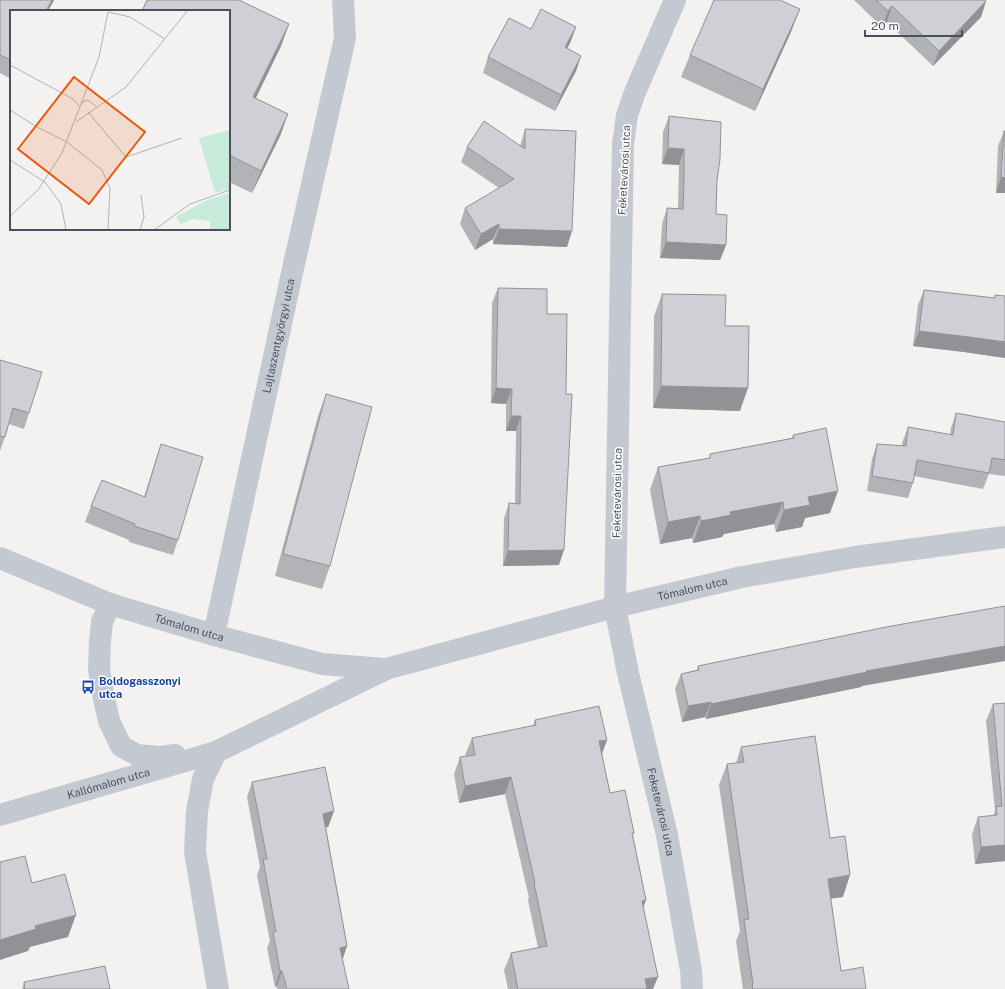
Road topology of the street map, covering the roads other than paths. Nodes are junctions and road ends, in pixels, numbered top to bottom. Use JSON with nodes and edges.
{"nodes":[{"id":1,"x":343,"y":0,"type":"edge"},
{"id":2,"x":676,"y":0,"type":"edge"},
{"id":3,"x":1005,"y":537,"type":"edge"},
{"id":4,"x":0,"y":558,"type":"edge"},
{"id":5,"x":110,"y":604,"type":"junction"},
{"id":6,"x":615,"y":607,"type":"junction"},
{"id":7,"x":214,"y":635,"type":"junction"},
{"id":8,"x":386,"y":670,"type":"junction"},
{"id":9,"x":216,"y":752,"type":"junction"},
{"id":10,"x":0,"y":815,"type":"edge"},
{"id":11,"x":218,"y":989,"type":"edge"},
{"id":12,"x":692,"y":989,"type":"edge"}],
"edges":[{"from":1,"to":7,"type":"street","name":"Lajtaszentgyörgyi utca"},
{"from":2,"to":6,"type":"street","name":"Feketevárosi utca"},
{"from":3,"to":6,"type":"street","name":"Tómalom utca"},
{"from":4,"to":5,"type":"street","name":"Tómalom utca"},
{"from":5,"to":7,"type":"street","name":"Tómalom utca"},
{"from":5,"to":9,"type":"street"},
{"from":6,"to":8,"type":"street","name":"Tómalom utca"},
{"from":6,"to":12,"type":"street","name":"Feketevárosi utca"},
{"from":7,"to":8,"type":"street","name":"Tómalom utca"},
{"from":8,"to":9,"type":"street","name":"Tómalom utca"},
{"from":9,"to":10,"type":"street","name":"Kallómalom utca"},
{"from":9,"to":11,"type":"street"}]}
